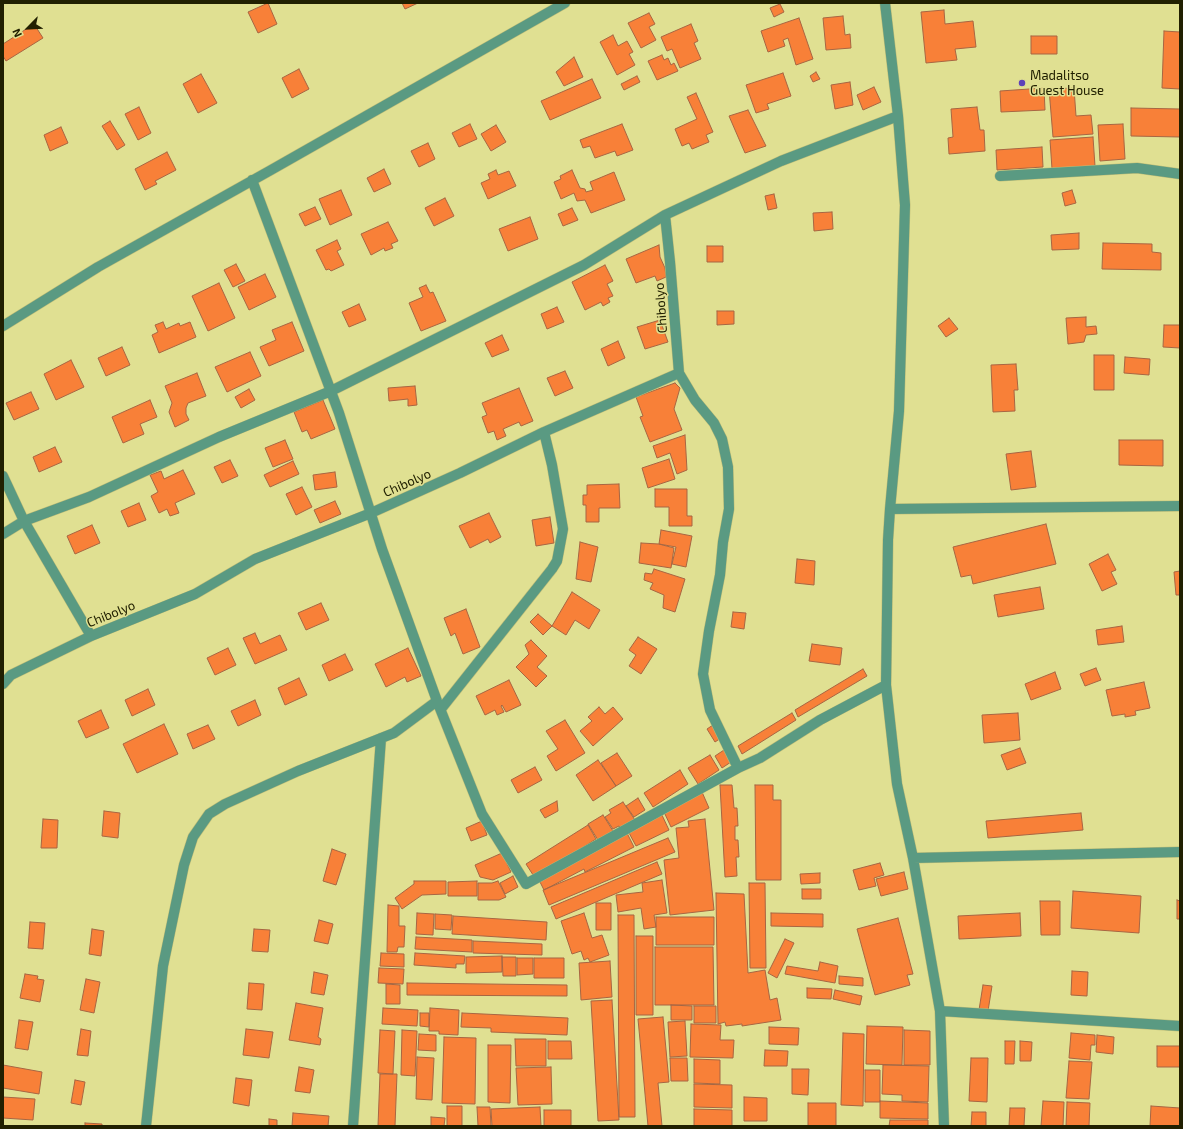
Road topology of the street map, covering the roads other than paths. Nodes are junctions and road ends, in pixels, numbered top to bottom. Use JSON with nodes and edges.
{"nodes":[{"id":1,"x":565,"y":3,"type":"edge"},
{"id":2,"x":885,"y":3,"type":"edge"},
{"id":3,"x":898,"y":116,"type":"junction"},
{"id":4,"x":1180,"y":174,"type":"edge"},
{"id":5,"x":1000,"y":176,"type":"dead end"},
{"id":6,"x":252,"y":180,"type":"junction"},
{"id":7,"x":665,"y":215,"type":"junction"},
{"id":8,"x":3,"y":326,"type":"edge"},
{"id":9,"x":679,"y":373,"type":"junction"},
{"id":10,"x":331,"y":391,"type":"junction"},
{"id":11,"x":544,"y":432,"type":"junction"},
{"id":12,"x":3,"y":476,"type":"edge"},
{"id":13,"x":1180,"y":506,"type":"edge"},
{"id":14,"x":890,"y":509,"type":"junction"},
{"id":15,"x":371,"y":513,"type":"junction"},
{"id":16,"x":24,"y":521,"type":"junction"},
{"id":17,"x":3,"y":534,"type":"edge"},
{"id":18,"x":91,"y":636,"type":"junction"},
{"id":19,"x":3,"y":684,"type":"edge"},
{"id":20,"x":886,"y":685,"type":"junction"},
{"id":21,"x":439,"y":705,"type":"junction"},
{"id":22,"x":381,"y":738,"type":"junction"},
{"id":23,"x":738,"y":768,"type":"junction"},
{"id":24,"x":1180,"y":852,"type":"edge"},
{"id":25,"x":913,"y":858,"type":"junction"},
{"id":26,"x":940,"y":1011,"type":"junction"},
{"id":27,"x":1180,"y":1026,"type":"edge"},
{"id":28,"x":146,"y":1126,"type":"edge"},
{"id":29,"x":353,"y":1126,"type":"edge"},
{"id":30,"x":944,"y":1126,"type":"edge"}],
"edges":[{"from":1,"to":6,"type":"street"},
{"from":2,"to":3,"type":"street"},
{"from":3,"to":7,"type":"street"},
{"from":3,"to":14,"type":"street"},
{"from":4,"to":5,"type":"street"},
{"from":6,"to":8,"type":"street"},
{"from":6,"to":10,"type":"street"},
{"from":7,"to":9,"type":"street","name":"Chibolyo"},
{"from":7,"to":10,"type":"street"},
{"from":9,"to":11,"type":"street","name":"Chibolyo"},
{"from":9,"to":23,"type":"street"},
{"from":10,"to":15,"type":"street"},
{"from":10,"to":16,"type":"street"},
{"from":11,"to":15,"type":"street","name":"Chibolyo"},
{"from":11,"to":21,"type":"street"},
{"from":12,"to":16,"type":"street"},
{"from":13,"to":14,"type":"street"},
{"from":14,"to":20,"type":"street"},
{"from":15,"to":18,"type":"street","name":"Chibolyo"},
{"from":15,"to":21,"type":"street"},
{"from":16,"to":17,"type":"street"},
{"from":16,"to":18,"type":"street"},
{"from":18,"to":19,"type":"street","name":"Chibolyo"},
{"from":20,"to":23,"type":"street"},
{"from":20,"to":25,"type":"street"},
{"from":21,"to":22,"type":"street"},
{"from":21,"to":23,"type":"street"},
{"from":22,"to":28,"type":"street"},
{"from":22,"to":29,"type":"street"},
{"from":24,"to":25,"type":"street"},
{"from":25,"to":26,"type":"street"},
{"from":26,"to":27,"type":"street"},
{"from":26,"to":30,"type":"street"}]}
